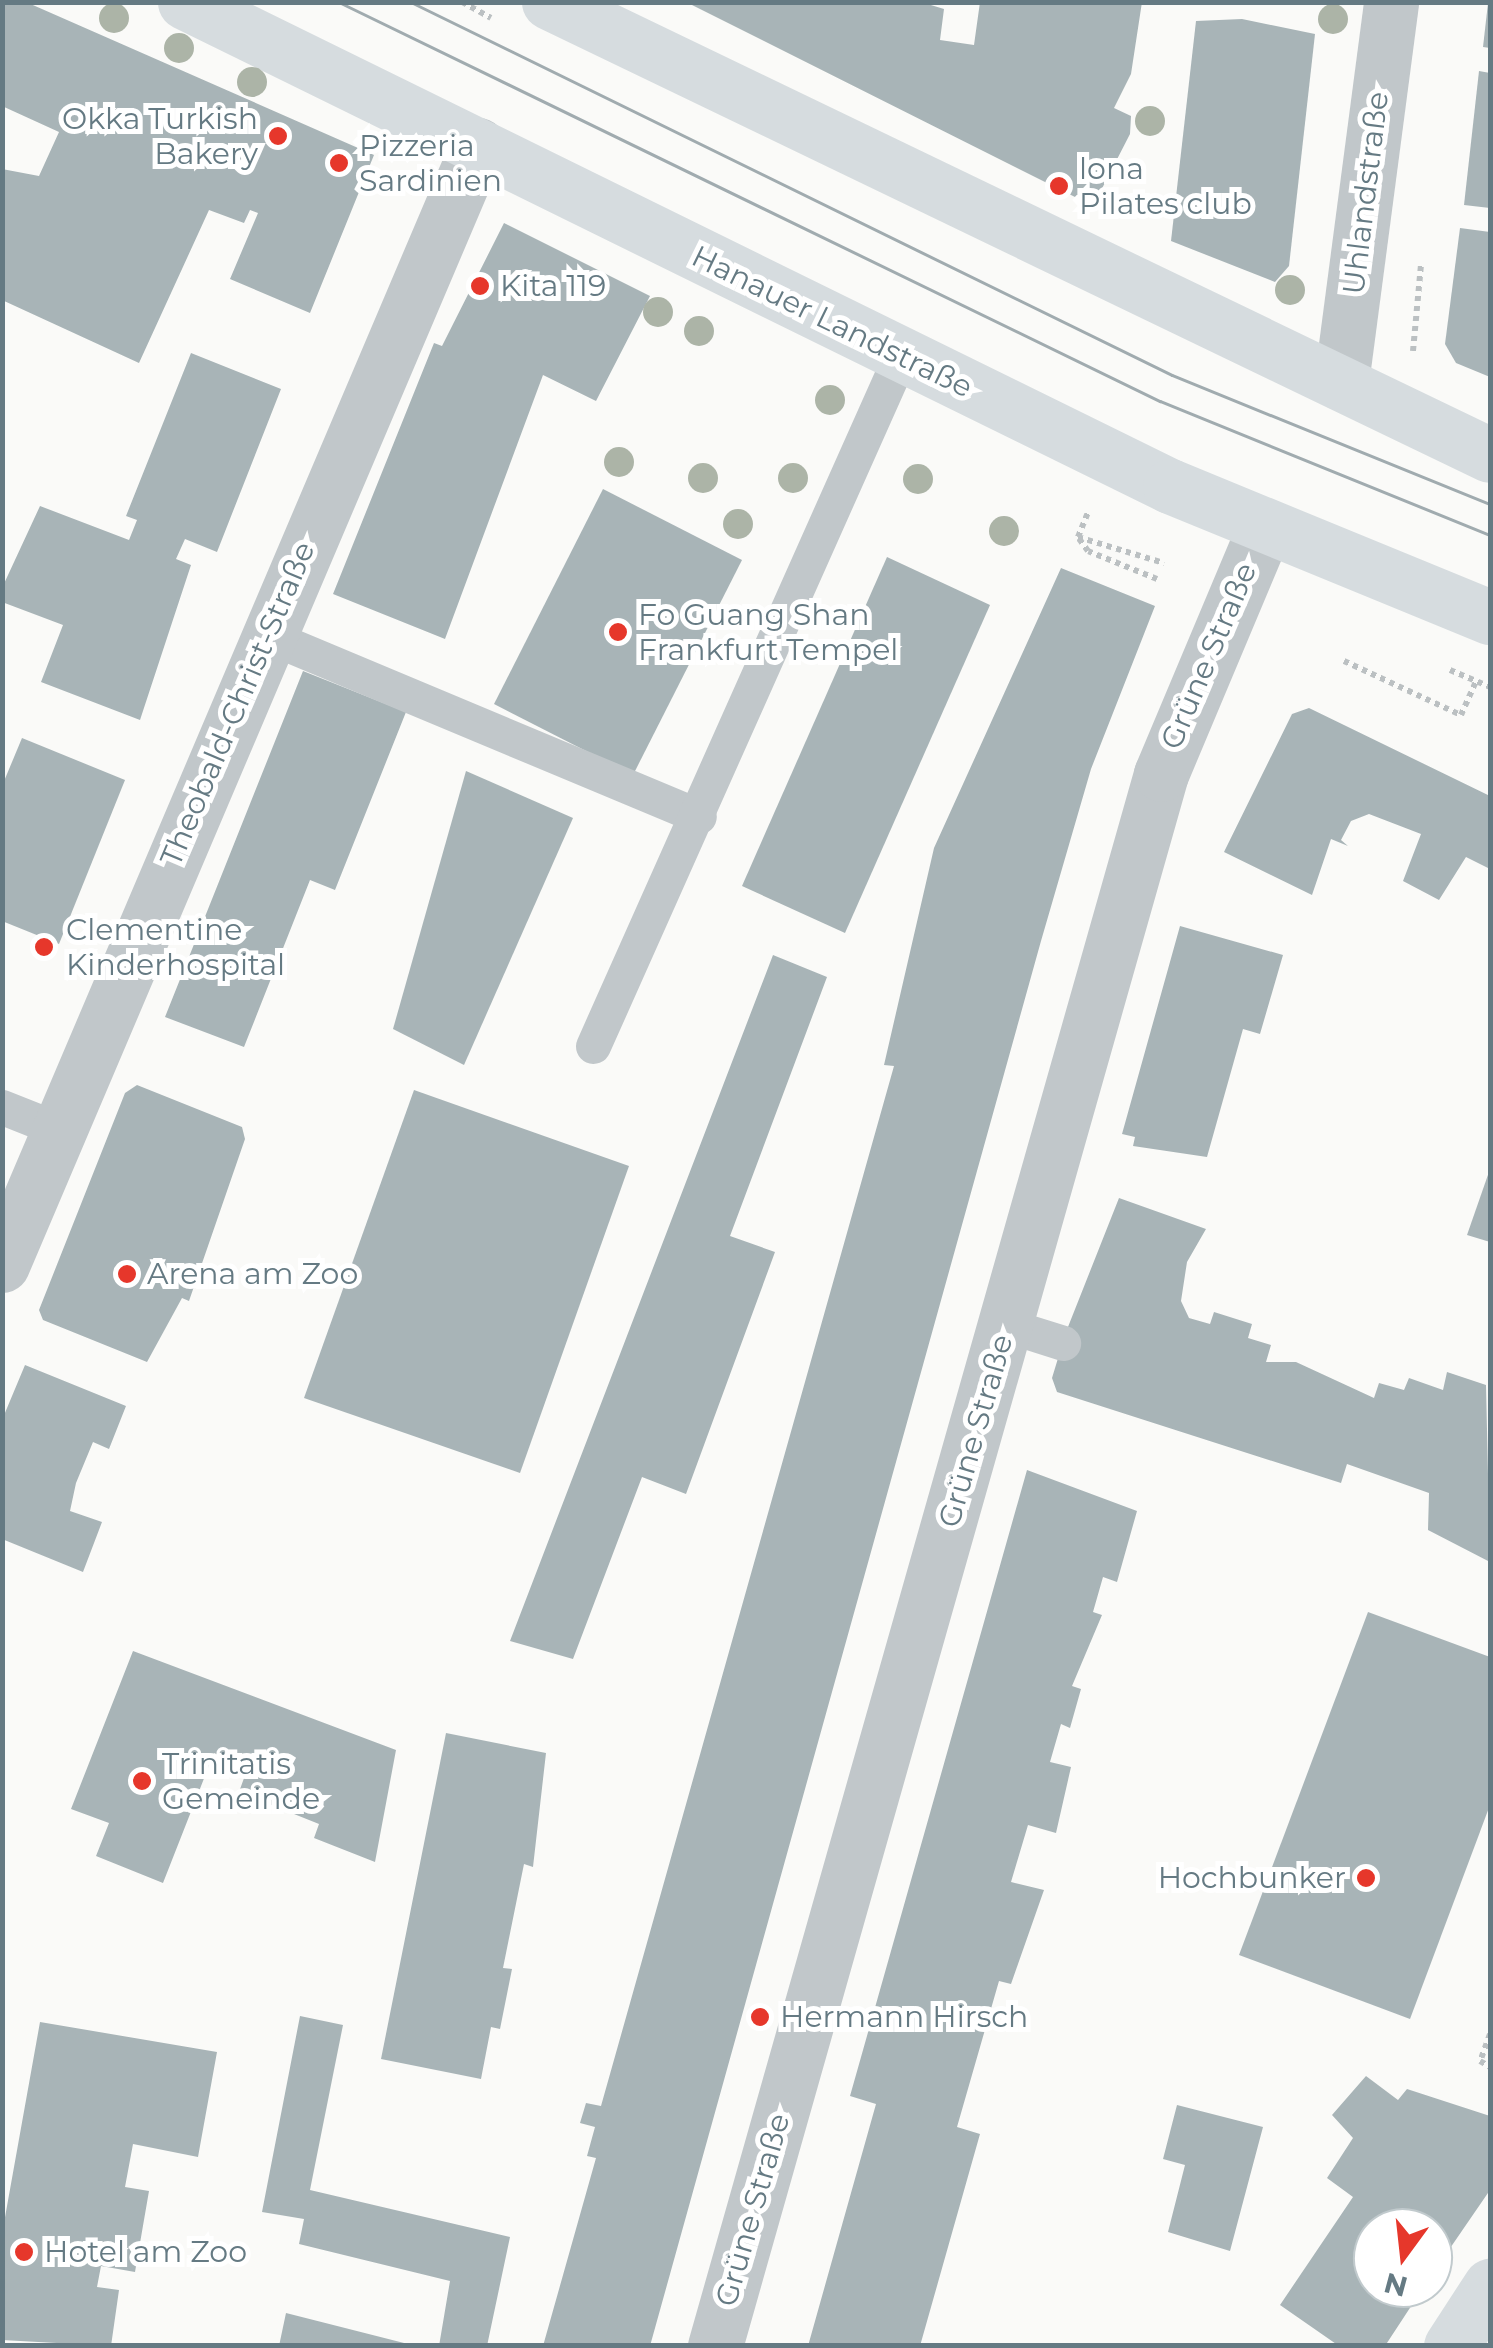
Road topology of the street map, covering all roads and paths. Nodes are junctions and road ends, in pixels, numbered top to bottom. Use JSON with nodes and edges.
{"nodes":[{"id":1,"x":185,"y":2,"type":"edge"},
{"id":2,"x":549,"y":2,"type":"edge"},
{"id":3,"x":1391,"y":2,"type":"edge"},
{"id":4,"x":478,"y":145,"type":"junction"},
{"id":5,"x":1422,"y":253,"type":"dead end"},
{"id":6,"x":900,"y":357,"type":"junction"},
{"id":7,"x":1412,"y":362,"type":"dead end"},
{"id":8,"x":1341,"y":383,"type":"junction"},
{"id":9,"x":1490,"y":455,"type":"edge"},
{"id":10,"x":1265,"y":527,"type":"junction"},
{"id":11,"x":1164,"y":563,"type":"dead end"},
{"id":12,"x":1157,"y":579,"type":"dead end"},
{"id":13,"x":1490,"y":617,"type":"edge"},
{"id":14,"x":268,"y":636,"type":"junction"},
{"id":15,"x":1344,"y":661,"type":"dead end"},
{"id":16,"x":1490,"y":687,"type":"edge"},
{"id":17,"x":698,"y":816,"type":"junction"},
{"id":18,"x":592,"y":1046,"type":"dead end"},
{"id":19,"x":2,"y":1107,"type":"edge"},
{"id":20,"x":55,"y":1128,"type":"junction"},
{"id":21,"x":2,"y":1265,"type":"edge"},
{"id":22,"x":1006,"y":1325,"type":"junction"},
{"id":23,"x":1063,"y":1344,"type":"dead end"},
{"id":24,"x":1490,"y":2034,"type":"edge"},
{"id":25,"x":1490,"y":2067,"type":"edge"},
{"id":26,"x":1490,"y":2286,"type":"edge"},
{"id":27,"x":715,"y":2346,"type":"edge"},
{"id":28,"x":1451,"y":2346,"type":"edge"}],
"edges":[{"from":1,"to":4,"type":"main road","name":"Hanauer Landstraße"},
{"from":2,"to":8,"type":"main road"},
{"from":3,"to":8,"type":"street","name":"Uhlandstraße"},
{"from":4,"to":6,"type":"main road","name":"Hanauer Landstraße"},
{"from":4,"to":14,"type":"street","name":"Theobald-Christ-Straße"},
{"from":5,"to":7,"type":"path"},
{"from":6,"to":10,"type":"main road","name":"Hanauer Landstraße"},
{"from":6,"to":17,"type":"lane"},
{"from":8,"to":9,"type":"main road"},
{"from":10,"to":13,"type":"main road","name":"Hanauer Landstraße"},
{"from":10,"to":22,"type":"street","name":"Grüne Straße"},
{"from":11,"to":12,"type":"path"},
{"from":14,"to":17,"type":"lane"},
{"from":14,"to":20,"type":"street","name":"Theobald-Christ-Straße"},
{"from":15,"to":16,"type":"path"},
{"from":17,"to":18,"type":"lane"},
{"from":19,"to":20,"type":"lane"},
{"from":20,"to":21,"type":"street","name":"Theobald-Christ-Straße"},
{"from":22,"to":23,"type":"lane"},
{"from":22,"to":27,"type":"street","name":"Grüne Straße"},
{"from":24,"to":25,"type":"path"},
{"from":26,"to":28,"type":"main road"}]}
